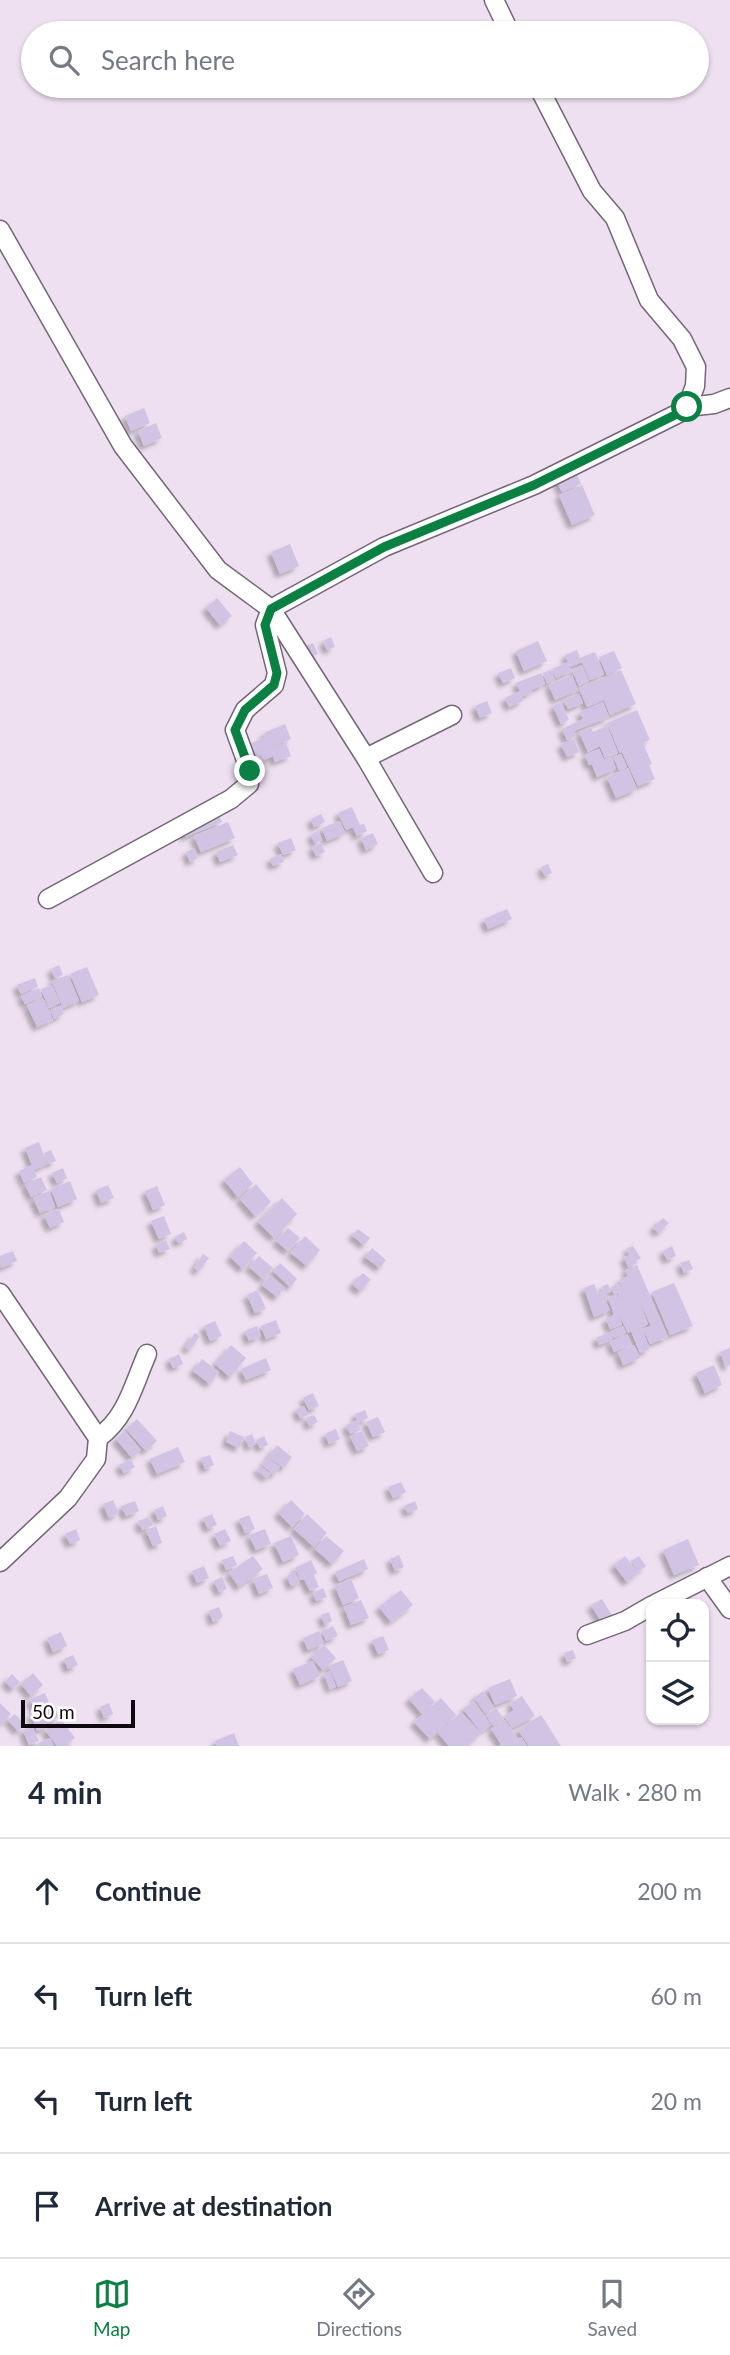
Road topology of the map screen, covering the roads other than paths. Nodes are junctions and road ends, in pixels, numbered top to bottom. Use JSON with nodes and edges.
{"nodes":[{"id":1,"x":494,"y":0,"type":"edge"},
{"id":2,"x":504,"y":21,"type":"edge"},
{"id":3,"x":544,"y":98,"type":"edge"},
{"id":4,"x":0,"y":230,"type":"edge"},
{"id":5,"x":730,"y":398,"type":"edge"},
{"id":6,"x":687,"y":407,"type":"junction"},
{"id":7,"x":271,"y":609,"type":"junction"},
{"id":8,"x":452,"y":715,"type":"dead end"},
{"id":9,"x":366,"y":758,"type":"junction"},
{"id":10,"x":433,"y":873,"type":"dead end"},
{"id":11,"x":48,"y":899,"type":"dead end"},
{"id":12,"x":0,"y":1293,"type":"edge"},
{"id":13,"x":147,"y":1354,"type":"dead end"},
{"id":14,"x":98,"y":1438,"type":"junction"},
{"id":15,"x":0,"y":1562,"type":"edge"},
{"id":16,"x":730,"y":1566,"type":"edge"},
{"id":17,"x":707,"y":1577,"type":"junction"},
{"id":18,"x":665,"y":1599,"type":"edge"},
{"id":19,"x":646,"y":1609,"type":"edge"},
{"id":20,"x":730,"y":1609,"type":"edge"},
{"id":21,"x":587,"y":1635,"type":"dead end"}],
"edges":[{"from":1,"to":2,"type":"street"},
{"from":3,"to":6,"type":"street"},
{"from":4,"to":7,"type":"street"},
{"from":5,"to":6,"type":"street"},
{"from":6,"to":7,"type":"street"},
{"from":7,"to":9,"type":"street"},
{"from":7,"to":11,"type":"street"},
{"from":8,"to":9,"type":"street"},
{"from":9,"to":10,"type":"street"},
{"from":12,"to":14,"type":"street"},
{"from":13,"to":14,"type":"street"},
{"from":14,"to":15,"type":"street"},
{"from":16,"to":17,"type":"street"},
{"from":17,"to":18,"type":"street"},
{"from":17,"to":20,"type":"street"},
{"from":19,"to":21,"type":"street"}]}
